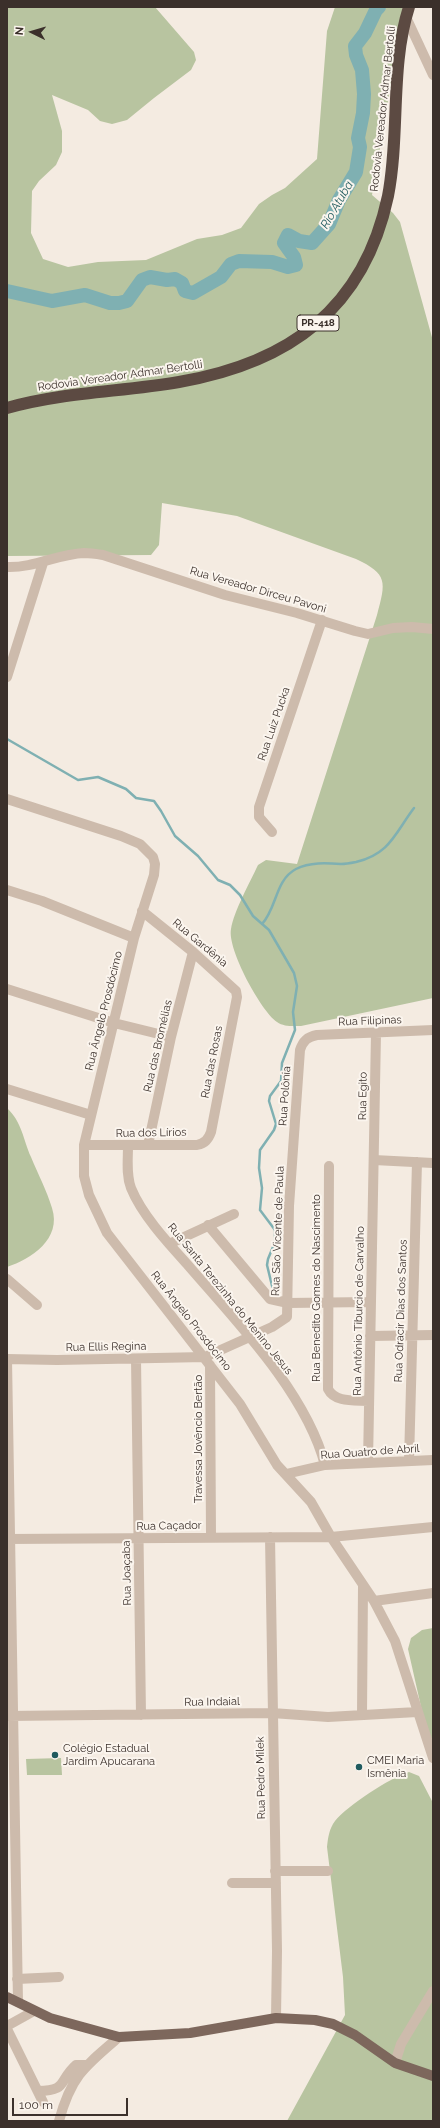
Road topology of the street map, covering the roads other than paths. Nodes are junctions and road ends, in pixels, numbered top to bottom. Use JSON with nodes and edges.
{"nodes":[{"id":1,"x":407,"y":12,"type":"edge"},
{"id":2,"x":433,"y":75,"type":"edge"},
{"id":3,"x":7,"y":408,"type":"edge"},
{"id":4,"x":43,"y":563,"type":"junction"},
{"id":5,"x":7,"y":567,"type":"edge"},
{"id":6,"x":322,"y":620,"type":"junction"},
{"id":7,"x":433,"y":629,"type":"edge"},
{"id":8,"x":7,"y":677,"type":"edge"},
{"id":9,"x":7,"y":799,"type":"edge"},
{"id":10,"x":272,"y":832,"type":"dead end"},
{"id":11,"x":7,"y":890,"type":"edge"},
{"id":12,"x":142,"y":911,"type":"junction"},
{"id":13,"x":134,"y":938,"type":"junction"},
{"id":14,"x":193,"y":952,"type":"junction"},
{"id":15,"x":7,"y":989,"type":"edge"},
{"id":16,"x":237,"y":997,"type":"joint"},
{"id":17,"x":114,"y":1023,"type":"junction"},
{"id":18,"x":433,"y":1030,"type":"edge"},
{"id":19,"x":376,"y":1033,"type":"junction"},
{"id":20,"x":171,"y":1037,"type":"junction"},
{"id":21,"x":308,"y":1037,"type":"joint"},
{"id":22,"x":8,"y":1091,"type":"edge"},
{"id":23,"x":91,"y":1115,"type":"junction"},
{"id":24,"x":211,"y":1132,"type":"joint"},
{"id":25,"x":84,"y":1145,"type":"junction"},
{"id":26,"x":148,"y":1145,"type":"junction"},
{"id":27,"x":128,"y":1146,"type":"junction"},
{"id":28,"x":292,"y":1159,"type":"joint"},
{"id":29,"x":374,"y":1160,"type":"junction"},
{"id":30,"x":417,"y":1162,"type":"junction"},
{"id":31,"x":433,"y":1163,"type":"edge"},
{"id":32,"x":329,"y":1166,"type":"dead end"},
{"id":33,"x":234,"y":1214,"type":"dead end"},
{"id":34,"x":208,"y":1225,"type":"junction"},
{"id":35,"x":169,"y":1244,"type":"junction"},
{"id":36,"x":7,"y":1280,"type":"edge"},
{"id":37,"x":330,"y":1302,"type":"junction"},
{"id":38,"x":370,"y":1302,"type":"junction"},
{"id":39,"x":288,"y":1303,"type":"junction"},
{"id":40,"x":37,"y":1305,"type":"dead end"},
{"id":41,"x":413,"y":1335,"type":"junction"},
{"id":42,"x":433,"y":1335,"type":"edge"},
{"id":43,"x":370,"y":1336,"type":"junction"},
{"id":44,"x":249,"y":1337,"type":"junction"},
{"id":45,"x":7,"y":1359,"type":"edge"},
{"id":46,"x":136,"y":1359,"type":"junction"},
{"id":47,"x":207,"y":1361,"type":"junction"},
{"id":48,"x":369,"y":1401,"type":"junction"},
{"id":49,"x":433,"y":1460,"type":"edge"},
{"id":50,"x":409,"y":1461,"type":"junction"},
{"id":51,"x":368,"y":1462,"type":"junction"},
{"id":52,"x":326,"y":1465,"type":"junction"},
{"id":53,"x":286,"y":1474,"type":"junction"},
{"id":54,"x":433,"y":1527,"type":"edge"},
{"id":55,"x":211,"y":1537,"type":"junction"},
{"id":56,"x":270,"y":1537,"type":"junction"},
{"id":57,"x":331,"y":1537,"type":"junction"},
{"id":58,"x":8,"y":1539,"type":"edge"},
{"id":59,"x":139,"y":1539,"type":"junction"},
{"id":60,"x":363,"y":1586,"type":"junction"},
{"id":61,"x":433,"y":1593,"type":"edge"},
{"id":62,"x":374,"y":1601,"type":"junction"},
{"id":63,"x":417,"y":1712,"type":"junction"},
{"id":64,"x":272,"y":1713,"type":"junction"},
{"id":65,"x":141,"y":1715,"type":"junction"},
{"id":66,"x":362,"y":1715,"type":"junction"},
{"id":67,"x":10,"y":1716,"type":"edge"},
{"id":68,"x":433,"y":1758,"type":"edge"},
{"id":69,"x":276,"y":1871,"type":"junction"},
{"id":70,"x":328,"y":1871,"type":"dead end"},
{"id":71,"x":232,"y":1883,"type":"dead end"},
{"id":72,"x":276,"y":1883,"type":"junction"},
{"id":73,"x":59,"y":1977,"type":"dead end"},
{"id":74,"x":17,"y":1979,"type":"junction"},
{"id":75,"x":433,"y":1991,"type":"edge"},
{"id":76,"x":7,"y":1997,"type":"edge"},
{"id":77,"x":18,"y":2002,"type":"junction"},
{"id":78,"x":34,"y":2012,"type":"junction"},
{"id":79,"x":276,"y":2018,"type":"junction"},
{"id":80,"x":7,"y":2026,"type":"edge"},
{"id":81,"x":7,"y":2029,"type":"edge"},
{"id":82,"x":119,"y":2037,"type":"junction"},
{"id":83,"x":395,"y":2063,"type":"junction"},
{"id":84,"x":86,"y":2065,"type":"junction"},
{"id":85,"x":433,"y":2076,"type":"edge"},
{"id":86,"x":38,"y":2091,"type":"junction"},
{"id":87,"x":43,"y":2102,"type":"dead end"},
{"id":88,"x":59,"y":2121,"type":"edge"}],
"edges":[{"from":1,"to":2,"type":"street"},
{"from":1,"to":3,"type":"highway","name":"Rodovia Vereador Admar Bertolli","number":"PR-418"},
{"from":4,"to":5,"type":"street","name":"Rua Vereador Dirceu Pavoni"},
{"from":4,"to":6,"type":"street","name":"Rua Vereador Dirceu Pavoni"},
{"from":4,"to":8,"type":"street"},
{"from":6,"to":7,"type":"street","name":"Rua Vereador Dirceu Pavoni"},
{"from":6,"to":10,"type":"street","name":"Rua Luiz Pucka"},
{"from":9,"to":12,"type":"street","name":"Rua Ângelo Prosdócimo"},
{"from":11,"to":13,"type":"street"},
{"from":12,"to":13,"type":"street","name":"Rua Ângelo Prosdócimo"},
{"from":12,"to":14,"type":"street","name":"Rua Gardênia"},
{"from":13,"to":17,"type":"street","name":"Rua Ângelo Prosdócimo"},
{"from":14,"to":16,"type":"street","name":"Rua Gardênia"},
{"from":14,"to":20,"type":"street","name":"Rua das Bromélias"},
{"from":15,"to":17,"type":"street"},
{"from":16,"to":24,"type":"street","name":"Rua das Rosas"},
{"from":17,"to":20,"type":"street"},
{"from":17,"to":23,"type":"street","name":"Rua Ângelo Prosdócimo"},
{"from":18,"to":19,"type":"street","name":"Rua Filipinas"},
{"from":19,"to":21,"type":"street","name":"Rua Filipinas"},
{"from":19,"to":29,"type":"street","name":"Rua Egito"},
{"from":20,"to":26,"type":"street","name":"Rua das Bromélias"},
{"from":21,"to":28,"type":"street","name":"Rua Polônia"},
{"from":22,"to":23,"type":"street"},
{"from":23,"to":25,"type":"street","name":"Rua Ângelo Prosdócimo"},
{"from":24,"to":26,"type":"street","name":"Rua dos Lírios"},
{"from":25,"to":27,"type":"street","name":"Rua dos Lírios"},
{"from":25,"to":47,"type":"street","name":"Rua Ângelo Prosdócimo"},
{"from":26,"to":27,"type":"street","name":"Rua dos Lírios"},
{"from":27,"to":35,"type":"street","name":"Rua Santa Terezinha do Menino Jesus"},
{"from":28,"to":39,"type":"street","name":"Rua São Vicente de Paula"},
{"from":29,"to":30,"type":"street"},
{"from":29,"to":38,"type":"street","name":"Rua Antônio Tiburcio de Carvalho"},
{"from":30,"to":31,"type":"street"},
{"from":30,"to":41,"type":"street","name":"Rua Odracir Dias dos Santos"},
{"from":32,"to":37,"type":"street","name":"Rua Benedito Gomes do Nascimento"},
{"from":33,"to":34,"type":"street"},
{"from":34,"to":35,"type":"street"},
{"from":34,"to":39,"type":"street"},
{"from":35,"to":44,"type":"street","name":"Rua Santa Terezinha do Menino Jesus"},
{"from":36,"to":40,"type":"street"},
{"from":37,"to":38,"type":"street"},
{"from":37,"to":39,"type":"street"},
{"from":37,"to":48,"type":"street","name":"Rua Benedito Gomes do Nascimento"},
{"from":38,"to":43,"type":"street","name":"Rua Antônio Tiburcio de Carvalho"},
{"from":39,"to":44,"type":"street","name":"Rua São Vicente de Paula"},
{"from":41,"to":42,"type":"street"},
{"from":41,"to":43,"type":"street"},
{"from":41,"to":50,"type":"street","name":"Rua Odracir Dias dos Santos"},
{"from":43,"to":48,"type":"street","name":"Rua Antônio Tiburcio de Carvalho"},
{"from":44,"to":47,"type":"street"},
{"from":44,"to":52,"type":"street","name":"Rua Santa Terezinha do Menino Jesus"},
{"from":45,"to":46,"type":"street","name":"Rua Ellis Regina"},
{"from":45,"to":58,"type":"street"},
{"from":46,"to":47,"type":"street","name":"Rua Ellis Regina"},
{"from":46,"to":59,"type":"street","name":"Rua Joaçaba"},
{"from":47,"to":53,"type":"street","name":"Rua Ângelo Prosdócimo"},
{"from":47,"to":55,"type":"street","name":"Travessa Jovêncio Bertão"},
{"from":48,"to":51,"type":"street","name":"Rua Antônio Tiburcio de Carvalho"},
{"from":49,"to":50,"type":"street","name":"Rua Quatro de Abril"},
{"from":50,"to":51,"type":"street","name":"Rua Quatro de Abril"},
{"from":51,"to":52,"type":"street","name":"Rua Quatro de Abril"},
{"from":52,"to":53,"type":"street","name":"Rua Quatro de Abril"},
{"from":53,"to":57,"type":"street","name":"Rua Ângelo Prosdócimo"},
{"from":54,"to":57,"type":"street","name":"Rua Caçador"},
{"from":55,"to":56,"type":"street","name":"Rua Caçador"},
{"from":55,"to":59,"type":"street","name":"Rua Caçador"},
{"from":56,"to":57,"type":"street","name":"Rua Caçador"},
{"from":56,"to":64,"type":"street","name":"Rua Pedro Milek"},
{"from":57,"to":60,"type":"street","name":"Rua Ângelo Prosdócimo"},
{"from":58,"to":59,"type":"street","name":"Rua Caçador"},
{"from":58,"to":67,"type":"street"},
{"from":59,"to":65,"type":"street","name":"Rua Joaçaba"},
{"from":60,"to":62,"type":"street","name":"Rua Ângelo Prosdócimo"},
{"from":60,"to":66,"type":"street"},
{"from":61,"to":62,"type":"street"},
{"from":62,"to":63,"type":"street","name":"Rua Ângelo Prosdócimo"},
{"from":63,"to":66,"type":"street","name":"Rua Indaial"},
{"from":63,"to":68,"type":"street","name":"Rua Ângelo Prosdócimo"},
{"from":64,"to":65,"type":"street","name":"Rua Indaial"},
{"from":64,"to":66,"type":"street","name":"Rua Indaial"},
{"from":64,"to":69,"type":"street","name":"Rua Pedro Milek"},
{"from":65,"to":67,"type":"street","name":"Rua Indaial"},
{"from":67,"to":74,"type":"street"},
{"from":69,"to":70,"type":"street"},
{"from":69,"to":72,"type":"street","name":"Rua Pedro Milek"},
{"from":71,"to":72,"type":"street"},
{"from":72,"to":79,"type":"street","name":"Rua Pedro Milek"},
{"from":73,"to":74,"type":"street"},
{"from":74,"to":77,"type":"street"},
{"from":75,"to":83,"type":"street"},
{"from":76,"to":77,"type":"main road"},
{"from":77,"to":78,"type":"main road"},
{"from":78,"to":80,"type":"street"},
{"from":78,"to":82,"type":"main road"},
{"from":79,"to":82,"type":"main road"},
{"from":79,"to":83,"type":"main road"},
{"from":81,"to":86,"type":"street"},
{"from":82,"to":84,"type":"street"},
{"from":83,"to":85,"type":"main road"},
{"from":84,"to":86,"type":"street"},
{"from":84,"to":88,"type":"street"},
{"from":86,"to":87,"type":"street"}]}
